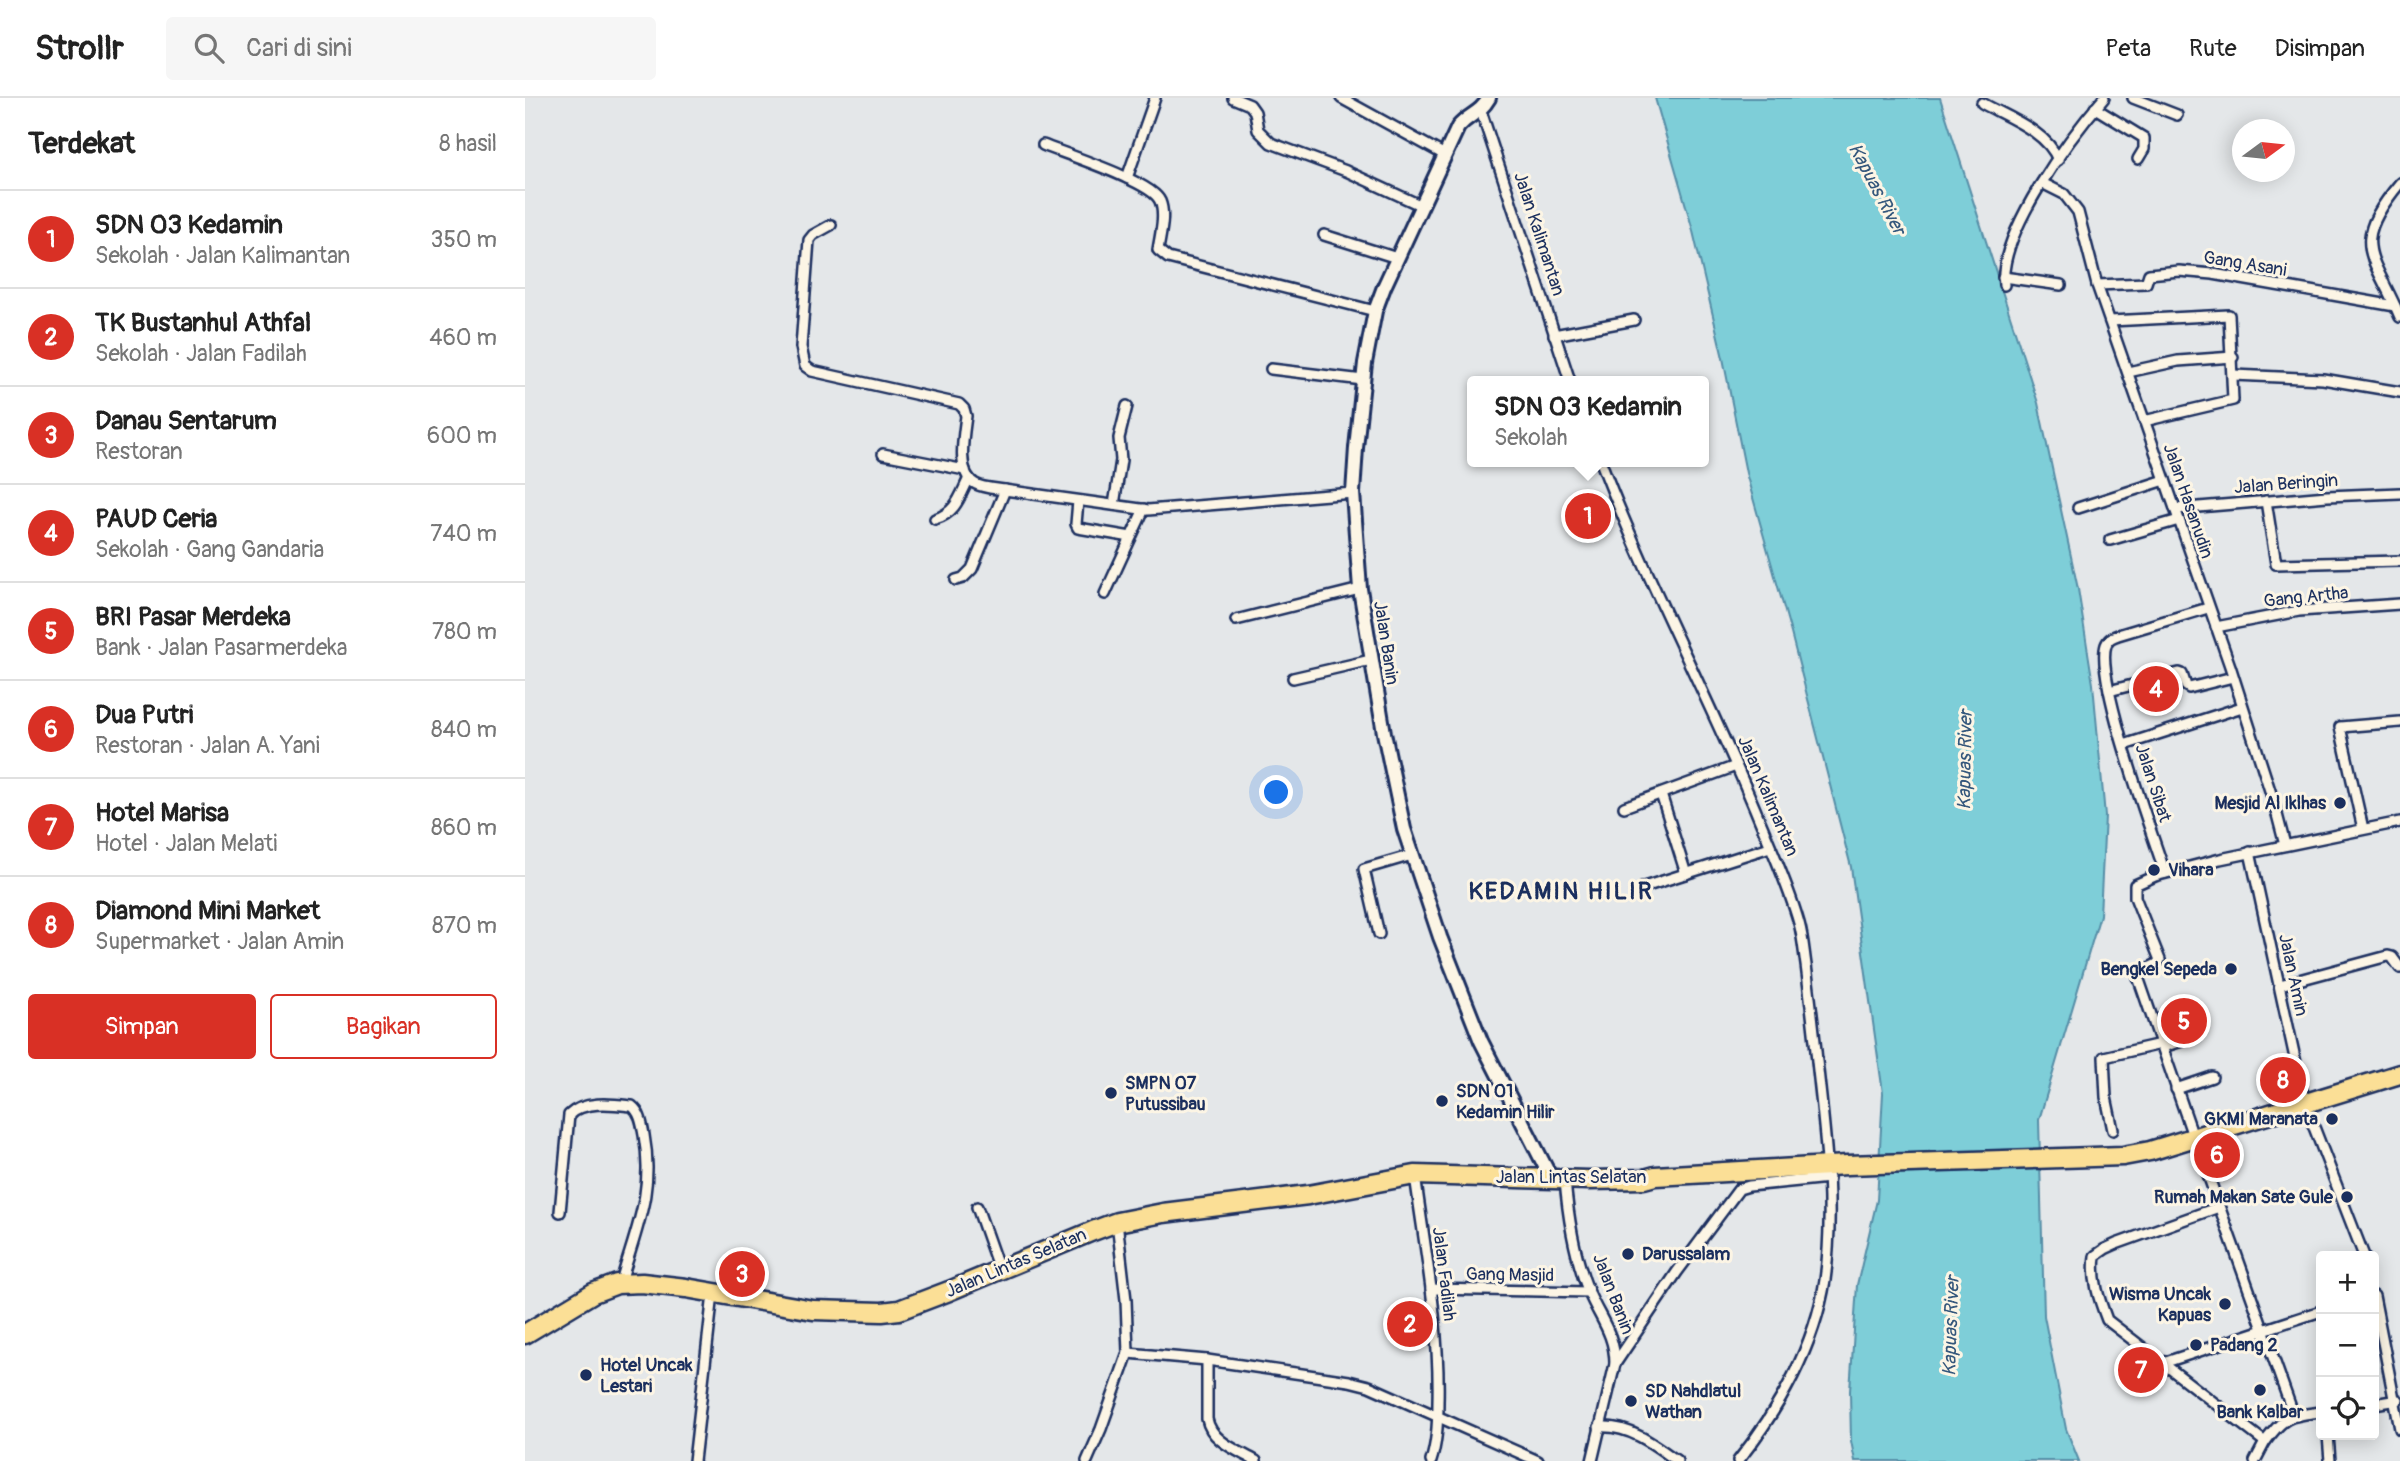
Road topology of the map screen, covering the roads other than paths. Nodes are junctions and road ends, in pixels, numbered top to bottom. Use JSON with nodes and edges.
{"nodes":[{"id":1,"x":1155,"y":98,"type":"edge"},
{"id":2,"x":1233,"y":98,"type":"edge"},
{"id":3,"x":1341,"y":98,"type":"edge"},
{"id":4,"x":1489,"y":98,"type":"edge"},
{"id":5,"x":2103,"y":98,"type":"edge"},
{"id":6,"x":2133,"y":98,"type":"edge"},
{"id":7,"x":1982,"y":103,"type":"dead end"},
{"id":8,"x":2095,"y":108,"type":"junction"},
{"id":9,"x":1481,"y":111,"type":"junction"},
{"id":10,"x":2177,"y":116,"type":"dead end"},
{"id":11,"x":1043,"y":145,"type":"dead end"},
{"id":12,"x":1445,"y":155,"type":"junction"},
{"id":13,"x":2139,"y":159,"type":"dead end"},
{"id":14,"x":2058,"y":160,"type":"junction"},
{"id":15,"x":1127,"y":178,"type":"junction"},
{"id":16,"x":2042,"y":183,"type":"junction"},
{"id":17,"x":2400,"y":183,"type":"edge"},
{"id":18,"x":1422,"y":206,"type":"junction"},
{"id":19,"x":831,"y":225,"type":"dead end"},
{"id":20,"x":1324,"y":235,"type":"dead end"},
{"id":21,"x":1397,"y":258,"type":"junction"},
{"id":22,"x":2061,"y":285,"type":"dead end"},
{"id":23,"x":2097,"y":285,"type":"junction"},
{"id":24,"x":2395,"y":306,"type":"junction"},
{"id":25,"x":1375,"y":311,"type":"junction"},
{"id":26,"x":2400,"y":317,"type":"edge"},
{"id":27,"x":1634,"y":320,"type":"dead end"},
{"id":28,"x":2110,"y":321,"type":"junction"},
{"id":29,"x":1554,"y":335,"type":"junction"},
{"id":30,"x":2232,"y":357,"type":"junction"},
{"id":31,"x":1271,"y":369,"type":"dead end"},
{"id":32,"x":2128,"y":372,"type":"junction"},
{"id":33,"x":2233,"y":375,"type":"junction"},
{"id":34,"x":1568,"y":376,"type":"edge"},
{"id":35,"x":1363,"y":380,"type":"junction"},
{"id":36,"x":2400,"y":392,"type":"edge"},
{"id":37,"x":1126,"y":406,"type":"dead end"},
{"id":38,"x":2144,"y":421,"type":"junction"},
{"id":39,"x":883,"y":454,"type":"dead end"},
{"id":40,"x":1603,"y":467,"type":"edge"},
{"id":41,"x":967,"y":474,"type":"junction"},
{"id":42,"x":2165,"y":480,"type":"junction"},
{"id":43,"x":1006,"y":490,"type":"junction"},
{"id":44,"x":1353,"y":493,"type":"junction"},
{"id":45,"x":2400,"y":494,"type":"edge"},
{"id":46,"x":1078,"y":501,"type":"junction"},
{"id":47,"x":2266,"y":501,"type":"junction"},
{"id":48,"x":1114,"y":505,"type":"junction"},
{"id":49,"x":2078,"y":508,"type":"dead end"},
{"id":50,"x":1144,"y":509,"type":"junction"},
{"id":51,"x":2175,"y":509,"type":"junction"},
{"id":52,"x":935,"y":519,"type":"dead end"},
{"id":53,"x":2179,"y":520,"type":"junction"},
{"id":54,"x":1132,"y":537,"type":"junction"},
{"id":55,"x":2110,"y":540,"type":"dead end"},
{"id":56,"x":2400,"y":561,"type":"edge"},
{"id":57,"x":956,"y":580,"type":"dead end"},
{"id":58,"x":1360,"y":590,"type":"junction"},
{"id":59,"x":1105,"y":594,"type":"dead end"},
{"id":60,"x":2400,"y":604,"type":"edge"},
{"id":61,"x":2208,"y":608,"type":"junction"},
{"id":62,"x":1236,"y":620,"type":"dead end"},
{"id":63,"x":2215,"y":627,"type":"junction"},
{"id":64,"x":1371,"y":660,"type":"junction"},
{"id":65,"x":2233,"y":677,"type":"junction"},
{"id":66,"x":1293,"y":678,"type":"dead end"},
{"id":67,"x":2109,"y":691,"type":"junction"},
{"id":68,"x":2242,"y":707,"type":"junction"},
{"id":69,"x":2400,"y":723,"type":"edge"},
{"id":70,"x":2124,"y":745,"type":"junction"},
{"id":71,"x":1736,"y":766,"type":"junction"},
{"id":72,"x":1661,"y":794,"type":"junction"},
{"id":73,"x":1624,"y":807,"type":"dead end"},
{"id":74,"x":2400,"y":822,"type":"edge"},
{"id":75,"x":2363,"y":829,"type":"junction"},
{"id":76,"x":2285,"y":845,"type":"junction"},
{"id":77,"x":1770,"y":847,"type":"junction"},
{"id":78,"x":2250,"y":852,"type":"junction"},
{"id":79,"x":1412,"y":855,"type":"junction"},
{"id":80,"x":2165,"y":873,"type":"junction"},
{"id":81,"x":1686,"y":874,"type":"junction"},
{"id":82,"x":1644,"y":887,"type":"dead end"},
{"id":83,"x":1378,"y":934,"type":"dead end"},
{"id":84,"x":2400,"y":968,"type":"edge"},
{"id":85,"x":2280,"y":985,"type":"junction"},
{"id":86,"x":2197,"y":1036,"type":"dead end"},
{"id":87,"x":2162,"y":1046,"type":"junction"},
{"id":88,"x":2400,"y":1074,"type":"edge"},
{"id":89,"x":2212,"y":1077,"type":"dead end"},
{"id":90,"x":2176,"y":1089,"type":"junction"},
{"id":91,"x":2305,"y":1104,"type":"junction"},
{"id":92,"x":2113,"y":1130,"type":"dead end"},
{"id":93,"x":2192,"y":1130,"type":"dead end"},
{"id":94,"x":2197,"y":1144,"type":"dead end"},
{"id":95,"x":1828,"y":1172,"type":"junction"},
{"id":96,"x":1415,"y":1175,"type":"junction"},
{"id":97,"x":1563,"y":1177,"type":"junction"},
{"id":98,"x":1281,"y":1195,"type":"junction"},
{"id":99,"x":977,"y":1207,"type":"dead end"},
{"id":100,"x":2219,"y":1207,"type":"junction"},
{"id":101,"x":560,"y":1212,"type":"dead end"},
{"id":102,"x":1117,"y":1223,"type":"junction"},
{"id":103,"x":1045,"y":1246,"type":"junction"},
{"id":104,"x":2362,"y":1251,"type":"edge"},
{"id":105,"x":996,"y":1261,"type":"junction"},
{"id":106,"x":623,"y":1275,"type":"junction"},
{"id":107,"x":1431,"y":1289,"type":"junction"},
{"id":108,"x":1589,"y":1292,"type":"junction"},
{"id":109,"x":713,"y":1294,"type":"junction"},
{"id":110,"x":2316,"y":1313,"type":"edge"},
{"id":111,"x":2378,"y":1314,"type":"edge"},
{"id":112,"x":525,"y":1324,"type":"edge"},
{"id":113,"x":2263,"y":1331,"type":"junction"},
{"id":114,"x":525,"y":1334,"type":"edge"},
{"id":115,"x":1128,"y":1353,"type":"junction"},
{"id":116,"x":1207,"y":1360,"type":"junction"},
{"id":117,"x":2163,"y":1363,"type":"junction"},
{"id":118,"x":1615,"y":1364,"type":"junction"},
{"id":119,"x":2398,"y":1401,"type":"edge"},
{"id":120,"x":2379,"y":1403,"type":"edge"},
{"id":121,"x":2316,"y":1413,"type":"edge"},
{"id":122,"x":1438,"y":1416,"type":"junction"},
{"id":123,"x":2294,"y":1416,"type":"junction"},
{"id":124,"x":1599,"y":1427,"type":"junction"},
{"id":125,"x":2400,"y":1429,"type":"edge"},
{"id":126,"x":2328,"y":1440,"type":"edge"},
{"id":127,"x":2265,"y":1442,"type":"junction"},
{"id":128,"x":694,"y":1461,"type":"edge"},
{"id":129,"x":1087,"y":1461,"type":"edge"},
{"id":130,"x":1256,"y":1461,"type":"edge"},
{"id":131,"x":1431,"y":1461,"type":"edge"},
{"id":132,"x":1538,"y":1461,"type":"edge"},
{"id":133,"x":1592,"y":1461,"type":"edge"},
{"id":134,"x":1677,"y":1461,"type":"edge"},
{"id":135,"x":1738,"y":1461,"type":"edge"},
{"id":136,"x":2255,"y":1461,"type":"edge"},
{"id":137,"x":2330,"y":1461,"type":"edge"}],
"edges":[{"from":1,"to":15,"type":"street"},
{"from":2,"to":18,"type":"street"},
{"from":3,"to":12,"type":"street"},
{"from":4,"to":9,"type":"street"},
{"from":5,"to":8,"type":"street"},
{"from":6,"to":10,"type":"street"},
{"from":7,"to":14,"type":"street"},
{"from":8,"to":13,"type":"street"},
{"from":8,"to":14,"type":"street"},
{"from":9,"to":12,"type":"street","name":"Jalan Banin"},
{"from":9,"to":29,"type":"street","name":"Jalan Kalimantan"},
{"from":11,"to":15,"type":"street"},
{"from":12,"to":18,"type":"street","name":"Jalan Banin"},
{"from":14,"to":16,"type":"street"},
{"from":15,"to":25,"type":"street"},
{"from":16,"to":22,"type":"street"},
{"from":16,"to":23,"type":"street","name":"Jalan Hasanudin"},
{"from":17,"to":24,"type":"street"},
{"from":18,"to":21,"type":"street","name":"Jalan Banin"},
{"from":19,"to":41,"type":"street"},
{"from":20,"to":21,"type":"street"},
{"from":21,"to":25,"type":"street","name":"Jalan Banin"},
{"from":23,"to":24,"type":"street","name":"Gang Asani"},
{"from":23,"to":28,"type":"street","name":"Jalan Hasanudin"},
{"from":24,"to":26,"type":"street"},
{"from":25,"to":35,"type":"street","name":"Jalan Banin"},
{"from":27,"to":29,"type":"street"},
{"from":28,"to":30,"type":"street"},
{"from":28,"to":32,"type":"street","name":"Jalan Hasanudin"},
{"from":29,"to":34,"type":"street","name":"Jalan Kalimantan"},
{"from":30,"to":32,"type":"street"},
{"from":30,"to":33,"type":"street"},
{"from":31,"to":35,"type":"street"},
{"from":32,"to":38,"type":"street","name":"Jalan Hasanudin"},
{"from":33,"to":36,"type":"street"},
{"from":33,"to":38,"type":"street"},
{"from":35,"to":44,"type":"street","name":"Jalan Banin"},
{"from":37,"to":48,"type":"street"},
{"from":38,"to":42,"type":"street","name":"Jalan Hasanudin"},
{"from":39,"to":41,"type":"street"},
{"from":40,"to":71,"type":"street","name":"Jalan Kalimantan"},
{"from":41,"to":43,"type":"street"},
{"from":41,"to":52,"type":"street"},
{"from":42,"to":49,"type":"street"},
{"from":42,"to":51,"type":"street","name":"Jalan Hasanudin"},
{"from":43,"to":46,"type":"street"},
{"from":43,"to":57,"type":"street"},
{"from":44,"to":50,"type":"street"},
{"from":44,"to":58,"type":"street","name":"Jalan Banin"},
{"from":45,"to":47,"type":"street","name":"Jalan Beringin"},
{"from":46,"to":48,"type":"street"},
{"from":46,"to":54,"type":"street"},
{"from":47,"to":51,"type":"street","name":"Jalan Beringin"},
{"from":47,"to":56,"type":"street"},
{"from":48,"to":50,"type":"street"},
{"from":50,"to":54,"type":"street"},
{"from":51,"to":53,"type":"street","name":"Jalan Hasanudin"},
{"from":53,"to":55,"type":"street"},
{"from":53,"to":61,"type":"street","name":"Jalan Hasanudin"},
{"from":54,"to":59,"type":"street"},
{"from":58,"to":62,"type":"street"},
{"from":58,"to":64,"type":"street","name":"Jalan Banin"},
{"from":60,"to":63,"type":"street","name":"Gang Artha"},
{"from":61,"to":63,"type":"street","name":"Jalan Hasanudin"},
{"from":61,"to":67,"type":"street","name":"Jalan Sibat"},
{"from":63,"to":65,"type":"street","name":"Jalan Hasanudin"},
{"from":64,"to":66,"type":"street"},
{"from":64,"to":79,"type":"street","name":"Jalan Banin"},
{"from":65,"to":67,"type":"street"},
{"from":65,"to":68,"type":"street","name":"Jalan Hasanudin"},
{"from":67,"to":70,"type":"street","name":"Jalan Sibat"},
{"from":68,"to":70,"type":"street"},
{"from":68,"to":76,"type":"street","name":"Jalan Hasanudin"},
{"from":69,"to":75,"type":"street"},
{"from":70,"to":80,"type":"street","name":"Jalan Sibat"},
{"from":71,"to":72,"type":"street"},
{"from":71,"to":77,"type":"street","name":"Jalan Kalimantan"},
{"from":72,"to":73,"type":"street"},
{"from":72,"to":81,"type":"street"},
{"from":74,"to":75,"type":"street"},
{"from":75,"to":76,"type":"street"},
{"from":76,"to":78,"type":"street"},
{"from":77,"to":81,"type":"street"},
{"from":77,"to":95,"type":"street","name":"Jalan Kalimantan"},
{"from":78,"to":80,"type":"street"},
{"from":78,"to":85,"type":"street","name":"Jalan Amin"},
{"from":79,"to":83,"type":"street"},
{"from":79,"to":97,"type":"street","name":"Jalan Banin"},
{"from":80,"to":87,"type":"street"},
{"from":81,"to":82,"type":"street"},
{"from":84,"to":85,"type":"street"},
{"from":85,"to":91,"type":"street","name":"Jalan Amin"},
{"from":86,"to":87,"type":"street"},
{"from":87,"to":90,"type":"street"},
{"from":87,"to":92,"type":"street"},
{"from":88,"to":91,"type":"highway","name":"Jalan Lintas Selatan"},
{"from":89,"to":90,"type":"street"},
{"from":90,"to":93,"type":"street"},
{"from":91,"to":95,"type":"highway","name":"Jalan Lintas Selatan"},
{"from":91,"to":104,"type":"street","name":"Jalan Amin"},
{"from":94,"to":100,"type":"street"},
{"from":95,"to":97,"type":"highway","name":"Jalan Lintas Selatan"},
{"from":95,"to":118,"type":"street"},
{"from":95,"to":135,"type":"street","name":"Jalan Kalimantan"},
{"from":96,"to":97,"type":"highway","name":"Jalan Lintas Selatan"},
{"from":96,"to":98,"type":"highway","name":"Jalan Lintas Selatan"},
{"from":96,"to":107,"type":"street","name":"Jalan Fadilah"},
{"from":97,"to":98,"type":"highway","name":"Jalan Lintas Selatan"},
{"from":97,"to":108,"type":"street","name":"Jalan Banin"},
{"from":98,"to":102,"type":"highway","name":"Jalan Lintas Selatan"},
{"from":98,"to":103,"type":"highway","name":"Jalan Lintas Selatan"},
{"from":99,"to":105,"type":"street"},
{"from":100,"to":113,"type":"street"},
{"from":100,"to":117,"type":"street"},
{"from":101,"to":106,"type":"street"},
{"from":102,"to":103,"type":"highway","name":"Jalan Lintas Selatan"},
{"from":102,"to":115,"type":"street"},
{"from":103,"to":105,"type":"highway","name":"Jalan Lintas Selatan"},
{"from":103,"to":109,"type":"highway","name":"Jalan Lintas Selatan"},
{"from":105,"to":106,"type":"highway","name":"Jalan Lintas Selatan"},
{"from":106,"to":112,"type":"highway","name":"Jalan Lintas Selatan"},
{"from":107,"to":108,"type":"street","name":"Gang Masjid"},
{"from":107,"to":122,"type":"street","name":"Jalan Fadilah"},
{"from":108,"to":118,"type":"street","name":"Jalan Banin"},
{"from":109,"to":114,"type":"highway","name":"Jalan Lintas Selatan"},
{"from":109,"to":128,"type":"street"},
{"from":110,"to":113,"type":"street"},
{"from":111,"to":119,"type":"street"},
{"from":113,"to":117,"type":"street"},
{"from":113,"to":123,"type":"street"},
{"from":115,"to":116,"type":"street"},
{"from":115,"to":129,"type":"street"},
{"from":116,"to":122,"type":"street"},
{"from":116,"to":130,"type":"street"},
{"from":117,"to":127,"type":"street"},
{"from":118,"to":124,"type":"street","name":"Jalan Banin"},
{"from":119,"to":120,"type":"street"},
{"from":119,"to":125,"type":"street"},
{"from":121,"to":123,"type":"street"},
{"from":122,"to":131,"type":"street","name":"Jalan Fadilah"},
{"from":122,"to":132,"type":"street"},
{"from":123,"to":127,"type":"street"},
{"from":124,"to":133,"type":"street","name":"Jalan Banin"},
{"from":124,"to":134,"type":"street"},
{"from":126,"to":137,"type":"street"},
{"from":127,"to":136,"type":"street"}]}
